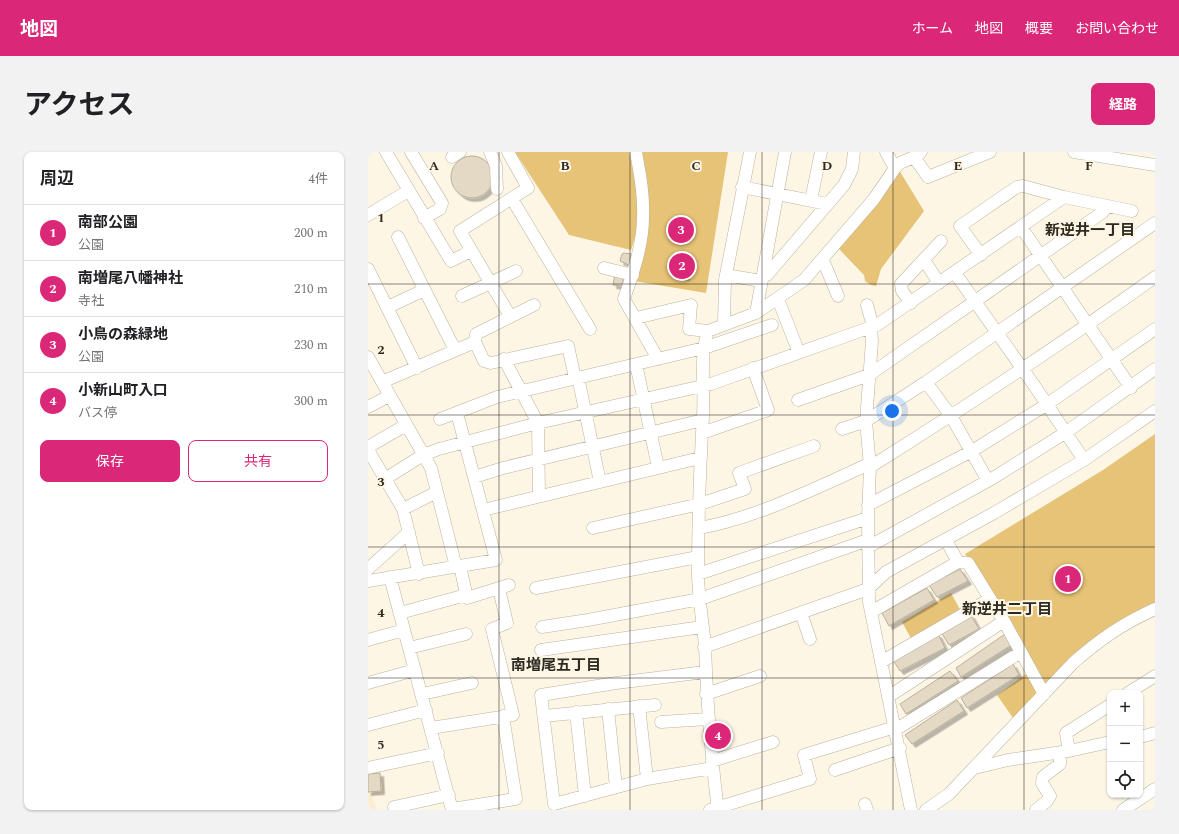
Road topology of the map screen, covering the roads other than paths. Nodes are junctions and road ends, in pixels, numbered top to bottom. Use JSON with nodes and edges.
{"nodes":[{"id":1,"x":387,"y":152,"type":"edge"},
{"id":2,"x":411,"y":152,"type":"edge"},
{"id":3,"x":490,"y":152,"type":"edge"},
{"id":4,"x":508,"y":152,"type":"edge"},
{"id":5,"x":636,"y":152,"type":"edge"},
{"id":6,"x":750,"y":152,"type":"edge"},
{"id":7,"x":785,"y":152,"type":"edge"},
{"id":8,"x":822,"y":152,"type":"edge"},
{"id":9,"x":854,"y":152,"type":"edge"},
{"id":10,"x":886,"y":152,"type":"edge"},
{"id":11,"x":990,"y":152,"type":"edge"},
{"id":12,"x":1074,"y":152,"type":"edge"},
{"id":13,"x":917,"y":155,"type":"edge"},
{"id":14,"x":1155,"y":165,"type":"edge"},
{"id":15,"x":896,"y":168,"type":"junction"},
{"id":16,"x":742,"y":187,"type":"junction"},
{"id":17,"x":497,"y":189,"type":"dead end"},
{"id":18,"x":408,"y":191,"type":"junction"},
{"id":19,"x":777,"y":194,"type":"junction"},
{"id":20,"x":1064,"y":197,"type":"junction"},
{"id":21,"x":512,"y":199,"type":"junction"},
{"id":22,"x":810,"y":200,"type":"junction"},
{"id":23,"x":827,"y":204,"type":"junction"},
{"id":24,"x":1107,"y":206,"type":"junction"},
{"id":25,"x":1132,"y":211,"type":"dead end"},
{"id":26,"x":368,"y":214,"type":"edge"},
{"id":27,"x":424,"y":218,"type":"junction"},
{"id":28,"x":1155,"y":223,"type":"edge"},
{"id":29,"x":1021,"y":227,"type":"junction"},
{"id":30,"x":398,"y":238,"type":"dead end"},
{"id":31,"x":941,"y":241,"type":"dead end"},
{"id":32,"x":470,"y":251,"type":"junction"},
{"id":33,"x":981,"y":255,"type":"junction"},
{"id":34,"x":1041,"y":255,"type":"junction"},
{"id":35,"x":924,"y":260,"type":"junction"},
{"id":36,"x":820,"y":262,"type":"junction"},
{"id":37,"x":604,"y":268,"type":"dead end"},
{"id":38,"x":516,"y":271,"type":"dead end"},
{"id":39,"x":955,"y":273,"type":"junction"},
{"id":40,"x":633,"y":275,"type":"junction"},
{"id":41,"x":726,"y":275,"type":"junction"},
{"id":42,"x":370,"y":277,"type":"edge"},
{"id":43,"x":1155,"y":277,"type":"edge"},
{"id":44,"x":762,"y":278,"type":"junction"},
{"id":45,"x":939,"y":283,"type":"junction"},
{"id":46,"x":490,"y":284,"type":"junction"},
{"id":47,"x":1063,"y":287,"type":"junction"},
{"id":48,"x":424,"y":290,"type":"junction"},
{"id":49,"x":462,"y":296,"type":"dead end"},
{"id":50,"x":838,"y":296,"type":"dead end"},
{"id":51,"x":778,"y":299,"type":"junction"},
{"id":52,"x":975,"y":301,"type":"junction"},
{"id":53,"x":911,"y":303,"type":"junction"},
{"id":54,"x":867,"y":304,"type":"dead end"},
{"id":55,"x":534,"y":305,"type":"dead end"},
{"id":56,"x":388,"y":307,"type":"junction"},
{"id":57,"x":756,"y":313,"type":"junction"},
{"id":58,"x":510,"y":316,"type":"junction"},
{"id":59,"x":636,"y":318,"type":"junction"},
{"id":60,"x":724,"y":324,"type":"junction"},
{"id":61,"x":1089,"y":324,"type":"junction"},
{"id":62,"x":772,"y":325,"type":"dead end"},
{"id":63,"x":872,"y":327,"type":"junction"},
{"id":64,"x":590,"y":329,"type":"dead end"},
{"id":65,"x":1155,"y":329,"type":"edge"},
{"id":66,"x":708,"y":331,"type":"junction"},
{"id":67,"x":998,"y":333,"type":"junction"},
{"id":68,"x":474,"y":342,"type":"junction"},
{"id":69,"x":704,"y":348,"type":"junction"},
{"id":70,"x":455,"y":350,"type":"junction"},
{"id":71,"x":799,"y":353,"type":"junction"},
{"id":72,"x":658,"y":359,"type":"junction"},
{"id":73,"x":504,"y":360,"type":"junction"},
{"id":74,"x":1113,"y":360,"type":"junction"},
{"id":75,"x":369,"y":363,"type":"edge"},
{"id":76,"x":636,"y":364,"type":"junction"},
{"id":77,"x":417,"y":368,"type":"junction"},
{"id":78,"x":753,"y":368,"type":"junction"},
{"id":79,"x":1022,"y":368,"type":"junction"},
{"id":80,"x":1155,"y":370,"type":"edge"},
{"id":81,"x":869,"y":375,"type":"junction"},
{"id":82,"x":576,"y":378,"type":"junction"},
{"id":83,"x":382,"y":382,"type":"junction"},
{"id":84,"x":926,"y":382,"type":"junction"},
{"id":85,"x":704,"y":384,"type":"junction"},
{"id":86,"x":1131,"y":388,"type":"junction"},
{"id":87,"x":520,"y":391,"type":"junction"},
{"id":88,"x":389,"y":396,"type":"junction"},
{"id":89,"x":644,"y":398,"type":"junction"},
{"id":90,"x":798,"y":400,"type":"dead end"},
{"id":91,"x":1046,"y":405,"type":"junction"},
{"id":92,"x":368,"y":407,"type":"edge"},
{"id":93,"x":1155,"y":411,"type":"edge"},
{"id":94,"x":585,"y":412,"type":"junction"},
{"id":95,"x":457,"y":413,"type":"junction"},
{"id":96,"x":951,"y":416,"type":"junction"},
{"id":97,"x":440,"y":419,"type":"dead end"},
{"id":98,"x":703,"y":420,"type":"junction"},
{"id":99,"x":866,"y":421,"type":"junction"},
{"id":100,"x":538,"y":423,"type":"junction"},
{"id":101,"x":406,"y":425,"type":"junction"},
{"id":102,"x":842,"y":429,"type":"dead end"},
{"id":103,"x":651,"y":433,"type":"junction"},
{"id":104,"x":702,"y":433,"type":"junction"},
{"id":105,"x":1065,"y":433,"type":"junction"},
{"id":106,"x":464,"y":442,"type":"junction"},
{"id":107,"x":592,"y":446,"type":"junction"},
{"id":108,"x":814,"y":446,"type":"dead end"},
{"id":109,"x":368,"y":448,"type":"edge"},
{"id":110,"x":972,"y":451,"type":"junction"},
{"id":111,"x":423,"y":455,"type":"junction"},
{"id":112,"x":700,"y":458,"type":"junction"},
{"id":113,"x":538,"y":459,"type":"junction"},
{"id":114,"x":1084,"y":460,"type":"junction"},
{"id":115,"x":869,"y":466,"type":"junction"},
{"id":116,"x":658,"y":468,"type":"junction"},
{"id":117,"x":474,"y":477,"type":"junction"},
{"id":118,"x":385,"y":479,"type":"junction"},
{"id":119,"x":988,"y":481,"type":"junction"},
{"id":120,"x":600,"y":482,"type":"junction"},
{"id":121,"x":437,"y":492,"type":"junction"},
{"id":122,"x":539,"y":496,"type":"junction"},
{"id":123,"x":700,"y":504,"type":"junction"},
{"id":124,"x":868,"y":505,"type":"junction"},
{"id":125,"x":403,"y":508,"type":"junction"},
{"id":126,"x":483,"y":510,"type":"junction"},
{"id":127,"x":868,"y":518,"type":"junction"},
{"id":128,"x":593,"y":528,"type":"dead end"},
{"id":129,"x":699,"y":528,"type":"junction"},
{"id":130,"x":409,"y":532,"type":"junction"},
{"id":131,"x":946,"y":540,"type":"junction"},
{"id":132,"x":868,"y":544,"type":"junction"},
{"id":133,"x":698,"y":557,"type":"junction"},
{"id":134,"x":958,"y":562,"type":"junction"},
{"id":135,"x":458,"y":567,"type":"junction"},
{"id":136,"x":368,"y":569,"type":"edge"},
{"id":137,"x":419,"y":574,"type":"junction"},
{"id":138,"x":698,"y":574,"type":"junction"},
{"id":139,"x":390,"y":578,"type":"junction"},
{"id":140,"x":368,"y":581,"type":"edge"},
{"id":141,"x":536,"y":588,"type":"dead end"},
{"id":142,"x":868,"y":589,"type":"junction"},
{"id":143,"x":466,"y":595,"type":"junction"},
{"id":144,"x":700,"y":599,"type":"junction"},
{"id":145,"x":990,"y":599,"type":"junction"},
{"id":146,"x":1155,"y":610,"type":"edge"},
{"id":147,"x":871,"y":612,"type":"junction"},
{"id":148,"x":400,"y":613,"type":"junction"},
{"id":149,"x":801,"y":613,"type":"junction"},
{"id":150,"x":1004,"y":621,"type":"junction"},
{"id":151,"x":542,"y":627,"type":"dead end"},
{"id":152,"x":702,"y":627,"type":"junction"},
{"id":153,"x":404,"y":630,"type":"junction"},
{"id":154,"x":466,"y":634,"type":"dead end"},
{"id":155,"x":810,"y":639,"type":"dead end"},
{"id":156,"x":368,"y":640,"type":"edge"},
{"id":157,"x":704,"y":647,"type":"junction"},
{"id":158,"x":409,"y":648,"type":"junction"},
{"id":159,"x":541,"y":650,"type":"dead end"},
{"id":160,"x":1021,"y":652,"type":"junction"},
{"id":161,"x":880,"y":662,"type":"junction"},
{"id":162,"x":415,"y":670,"type":"junction"},
{"id":163,"x":705,"y":672,"type":"junction"},
{"id":164,"x":760,"y":676,"type":"dead end"},
{"id":165,"x":1155,"y":676,"type":"edge"},
{"id":166,"x":368,"y":683,"type":"edge"},
{"id":167,"x":472,"y":683,"type":"dead end"},
{"id":168,"x":1133,"y":690,"type":"edge"},
{"id":169,"x":422,"y":694,"type":"junction"},
{"id":170,"x":706,"y":694,"type":"junction"},
{"id":171,"x":1044,"y":694,"type":"junction"},
{"id":172,"x":888,"y":697,"type":"junction"},
{"id":173,"x":655,"y":705,"type":"dead end"},
{"id":174,"x":639,"y":706,"type":"junction"},
{"id":175,"x":1107,"y":707,"type":"edge"},
{"id":176,"x":608,"y":709,"type":"junction"},
{"id":177,"x":426,"y":710,"type":"junction"},
{"id":178,"x":576,"y":712,"type":"junction"},
{"id":179,"x":503,"y":716,"type":"junction"},
{"id":180,"x":544,"y":716,"type":"junction"},
{"id":181,"x":708,"y":719,"type":"junction"},
{"id":182,"x":662,"y":722,"type":"dead end"},
{"id":183,"x":368,"y":725,"type":"edge"},
{"id":184,"x":431,"y":728,"type":"junction"},
{"id":185,"x":895,"y":728,"type":"junction"},
{"id":186,"x":772,"y":742,"type":"dead end"},
{"id":187,"x":1107,"y":743,"type":"edge"},
{"id":188,"x":900,"y":748,"type":"junction"},
{"id":189,"x":1065,"y":752,"type":"junction"},
{"id":190,"x":438,"y":753,"type":"junction"},
{"id":191,"x":713,"y":765,"type":"junction"},
{"id":192,"x":368,"y":768,"type":"edge"},
{"id":193,"x":975,"y":768,"type":"junction"},
{"id":194,"x":835,"y":770,"type":"dead end"},
{"id":195,"x":647,"y":779,"type":"junction"},
{"id":196,"x":616,"y":787,"type":"junction"},
{"id":197,"x":1155,"y":789,"type":"edge"},
{"id":198,"x":449,"y":795,"type":"junction"},
{"id":199,"x":585,"y":796,"type":"junction"},
{"id":200,"x":394,"y":807,"type":"dead end"},
{"id":201,"x":452,"y":809,"type":"edge"},
{"id":202,"x":715,"y":809,"type":"edge"},
{"id":203,"x":910,"y":810,"type":"edge"},
{"id":204,"x":926,"y":810,"type":"edge"},
{"id":205,"x":1036,"y":810,"type":"edge"},
{"id":206,"x":1123,"y":810,"type":"edge"}],
"edges":[{"from":1,"to":18,"type":"street"},
{"from":2,"to":27,"type":"street"},
{"from":3,"to":17,"type":"street"},
{"from":4,"to":21,"type":"street"},
{"from":5,"to":40,"type":"street"},
{"from":6,"to":16,"type":"street"},
{"from":7,"to":19,"type":"street"},
{"from":8,"to":22,"type":"street"},
{"from":9,"to":23,"type":"street"},
{"from":10,"to":15,"type":"street"},
{"from":11,"to":13,"type":"street"},
{"from":12,"to":14,"type":"street"},
{"from":13,"to":15,"type":"street"},
{"from":15,"to":36,"type":"street"},
{"from":16,"to":19,"type":"street"},
{"from":16,"to":41,"type":"street"},
{"from":18,"to":26,"type":"street"},
{"from":18,"to":27,"type":"street"},
{"from":19,"to":22,"type":"street"},
{"from":19,"to":44,"type":"street"},
{"from":20,"to":24,"type":"street"},
{"from":20,"to":29,"type":"street"},
{"from":20,"to":33,"type":"street"},
{"from":21,"to":32,"type":"street"},
{"from":21,"to":64,"type":"street"},
{"from":22,"to":23,"type":"street"},
{"from":23,"to":44,"type":"street"},
{"from":24,"to":25,"type":"street"},
{"from":24,"to":34,"type":"street"},
{"from":27,"to":32,"type":"street"},
{"from":28,"to":47,"type":"street"},
{"from":29,"to":33,"type":"street"},
{"from":29,"to":34,"type":"street"},
{"from":30,"to":48,"type":"street"},
{"from":31,"to":35,"type":"street"},
{"from":32,"to":46,"type":"street"},
{"from":33,"to":39,"type":"street"},
{"from":34,"to":47,"type":"street"},
{"from":34,"to":52,"type":"street"},
{"from":35,"to":45,"type":"street"},
{"from":35,"to":53,"type":"street"},
{"from":36,"to":50,"type":"street"},
{"from":36,"to":51,"type":"street"},
{"from":37,"to":40,"type":"street"},
{"from":38,"to":46,"type":"street"},
{"from":39,"to":45,"type":"street"},
{"from":39,"to":52,"type":"street"},
{"from":40,"to":59,"type":"street"},
{"from":41,"to":44,"type":"street"},
{"from":41,"to":60,"type":"street"},
{"from":42,"to":56,"type":"street"},
{"from":43,"to":61,"type":"street"},
{"from":44,"to":57,"type":"street"},
{"from":45,"to":53,"type":"street"},
{"from":46,"to":49,"type":"street"},
{"from":46,"to":58,"type":"street"},
{"from":47,"to":61,"type":"street"},
{"from":47,"to":67,"type":"street"},
{"from":48,"to":56,"type":"street"},
{"from":48,"to":70,"type":"street"},
{"from":51,"to":57,"type":"street"},
{"from":51,"to":71,"type":"street"},
{"from":52,"to":67,"type":"street"},
{"from":52,"to":81,"type":"street"},
{"from":53,"to":63,"type":"street"},
{"from":54,"to":63,"type":"street"},
{"from":55,"to":58,"type":"street"},
{"from":56,"to":77,"type":"street"},
{"from":57,"to":60,"type":"street"},
{"from":58,"to":68,"type":"street"},
{"from":59,"to":66,"type":"street"},
{"from":59,"to":72,"type":"street"},
{"from":60,"to":66,"type":"street"},
{"from":61,"to":74,"type":"street"},
{"from":61,"to":79,"type":"street"},
{"from":62,"to":69,"type":"street"},
{"from":63,"to":71,"type":"street"},
{"from":63,"to":81,"type":"street"},
{"from":65,"to":74,"type":"street"},
{"from":66,"to":69,"type":"street"},
{"from":67,"to":79,"type":"street"},
{"from":67,"to":84,"type":"street"},
{"from":68,"to":70,"type":"street"},
{"from":68,"to":73,"type":"street"},
{"from":69,"to":72,"type":"street"},
{"from":69,"to":85,"type":"street"},
{"from":70,"to":77,"type":"street"},
{"from":71,"to":78,"type":"street"},
{"from":72,"to":76,"type":"street"},
{"from":73,"to":82,"type":"street"},
{"from":73,"to":87,"type":"street"},
{"from":74,"to":86,"type":"street"},
{"from":74,"to":91,"type":"street"},
{"from":75,"to":83,"type":"street"},
{"from":76,"to":82,"type":"street"},
{"from":76,"to":89,"type":"street"},
{"from":77,"to":83,"type":"street"},
{"from":78,"to":85,"type":"street"},
{"from":78,"to":104,"type":"street"},
{"from":79,"to":91,"type":"street"},
{"from":79,"to":96,"type":"street"},
{"from":80,"to":86,"type":"street"},
{"from":81,"to":90,"type":"street"},
{"from":81,"to":99,"type":"street"},
{"from":82,"to":87,"type":"street"},
{"from":82,"to":94,"type":"street"},
{"from":83,"to":88,"type":"street"},
{"from":84,"to":96,"type":"street"},
{"from":84,"to":99,"type":"street"},
{"from":85,"to":89,"type":"street"},
{"from":85,"to":98,"type":"street"},
{"from":86,"to":105,"type":"street"},
{"from":87,"to":95,"type":"street"},
{"from":87,"to":100,"type":"street"},
{"from":88,"to":92,"type":"street"},
{"from":88,"to":101,"type":"street"},
{"from":89,"to":94,"type":"street"},
{"from":89,"to":103,"type":"street"},
{"from":91,"to":105,"type":"street"},
{"from":91,"to":110,"type":"street"},
{"from":93,"to":114,"type":"street"},
{"from":94,"to":100,"type":"street"},
{"from":94,"to":107,"type":"street"},
{"from":95,"to":97,"type":"street"},
{"from":95,"to":106,"type":"street"},
{"from":96,"to":110,"type":"street"},
{"from":96,"to":115,"type":"street"},
{"from":98,"to":103,"type":"street"},
{"from":98,"to":104,"type":"street"},
{"from":99,"to":102,"type":"street"},
{"from":99,"to":115,"type":"street"},
{"from":100,"to":106,"type":"street"},
{"from":100,"to":113,"type":"street"},
{"from":101,"to":109,"type":"street"},
{"from":101,"to":111,"type":"street"},
{"from":103,"to":107,"type":"street"},
{"from":103,"to":116,"type":"street"},
{"from":104,"to":112,"type":"street"},
{"from":105,"to":114,"type":"street"},
{"from":105,"to":119,"type":"street"},
{"from":106,"to":111,"type":"street"},
{"from":106,"to":117,"type":"street"},
{"from":107,"to":113,"type":"street"},
{"from":107,"to":120,"type":"street"},
{"from":108,"to":123,"type":"street"},
{"from":109,"to":118,"type":"street"},
{"from":110,"to":119,"type":"street"},
{"from":110,"to":124,"type":"street"},
{"from":111,"to":118,"type":"street"},
{"from":111,"to":121,"type":"street"},
{"from":112,"to":116,"type":"street"},
{"from":112,"to":123,"type":"street"},
{"from":113,"to":117,"type":"street"},
{"from":113,"to":122,"type":"street"},
{"from":114,"to":131,"type":"street"},
{"from":115,"to":124,"type":"street"},
{"from":115,"to":129,"type":"street"},
{"from":116,"to":120,"type":"street"},
{"from":117,"to":126,"type":"street"},
{"from":118,"to":125,"type":"street"},
{"from":119,"to":132,"type":"street"},
{"from":120,"to":122,"type":"street"},
{"from":121,"to":125,"type":"street"},
{"from":121,"to":135,"type":"street"},
{"from":122,"to":126,"type":"street"},
{"from":123,"to":128,"type":"street"},
{"from":123,"to":129,"type":"street"},
{"from":124,"to":127,"type":"street"},
{"from":125,"to":130,"type":"street"},
{"from":126,"to":135,"type":"street"},
{"from":127,"to":132,"type":"street"},
{"from":127,"to":138,"type":"street"},
{"from":129,"to":133,"type":"street"},
{"from":130,"to":136,"type":"street"},
{"from":130,"to":137,"type":"street"},
{"from":131,"to":134,"type":"street"},
{"from":131,"to":142,"type":"street"},
{"from":132,"to":142,"type":"street"},
{"from":132,"to":144,"type":"street"},
{"from":133,"to":138,"type":"street"},
{"from":133,"to":141,"type":"street"},
{"from":134,"to":145,"type":"street"},
{"from":134,"to":147,"type":"street"},
{"from":135,"to":137,"type":"street"},
{"from":135,"to":143,"type":"street"},
{"from":137,"to":139,"type":"street"},
{"from":138,"to":144,"type":"street"},
{"from":139,"to":140,"type":"street"},
{"from":139,"to":148,"type":"street"},
{"from":142,"to":147,"type":"street"},
{"from":142,"to":149,"type":"street"},
{"from":143,"to":148,"type":"street"},
{"from":143,"to":179,"type":"street"},
{"from":144,"to":151,"type":"street"},
{"from":144,"to":152,"type":"street"},
{"from":145,"to":150,"type":"street"},
{"from":145,"to":161,"type":"street"},
{"from":146,"to":171,"type":"street"},
{"from":147,"to":161,"type":"street"},
{"from":148,"to":153,"type":"street"},
{"from":149,"to":155,"type":"street"},
{"from":149,"to":157,"type":"street"},
{"from":150,"to":160,"type":"street"},
{"from":150,"to":172,"type":"street"},
{"from":152,"to":157,"type":"street"},
{"from":152,"to":159,"type":"street"},
{"from":153,"to":156,"type":"street"},
{"from":153,"to":158,"type":"street"},
{"from":154,"to":158,"type":"street"},
{"from":157,"to":163,"type":"street"},
{"from":158,"to":162,"type":"street"},
{"from":160,"to":171,"type":"street"},
{"from":160,"to":185,"type":"street"},
{"from":161,"to":172,"type":"street"},
{"from":162,"to":166,"type":"street"},
{"from":162,"to":169,"type":"street"},
{"from":163,"to":170,"type":"street"},
{"from":163,"to":180,"type":"street"},
{"from":164,"to":170,"type":"street"},
{"from":165,"to":168,"type":"street"},
{"from":167,"to":169,"type":"street"},
{"from":169,"to":177,"type":"street"},
{"from":170,"to":181,"type":"street"},
{"from":171,"to":193,"type":"street"},
{"from":172,"to":185,"type":"street"},
{"from":173,"to":174,"type":"street"},
{"from":174,"to":176,"type":"street"},
{"from":174,"to":195,"type":"street"},
{"from":175,"to":189,"type":"street"},
{"from":176,"to":178,"type":"street"},
{"from":176,"to":196,"type":"street"},
{"from":177,"to":183,"type":"street"},
{"from":177,"to":184,"type":"street"},
{"from":178,"to":180,"type":"street"},
{"from":178,"to":199,"type":"street"},
{"from":179,"to":184,"type":"street"},
{"from":179,"to":201,"type":"street"},
{"from":180,"to":199,"type":"street"},
{"from":181,"to":182,"type":"street"},
{"from":181,"to":191,"type":"street"},
{"from":184,"to":190,"type":"street"},
{"from":185,"to":188,"type":"street"},
{"from":185,"to":202,"type":"street"},
{"from":186,"to":191,"type":"street"},
{"from":187,"to":189,"type":"street"},
{"from":188,"to":194,"type":"street"},
{"from":188,"to":203,"type":"street"},
{"from":189,"to":193,"type":"street"},
{"from":189,"to":205,"type":"street"},
{"from":190,"to":192,"type":"street"},
{"from":190,"to":198,"type":"street"},
{"from":191,"to":195,"type":"street"},
{"from":191,"to":202,"type":"street"},
{"from":193,"to":204,"type":"street"},
{"from":195,"to":196,"type":"street"},
{"from":196,"to":199,"type":"street"},
{"from":197,"to":206,"type":"street"},
{"from":198,"to":200,"type":"street"},
{"from":198,"to":201,"type":"street"}]}
